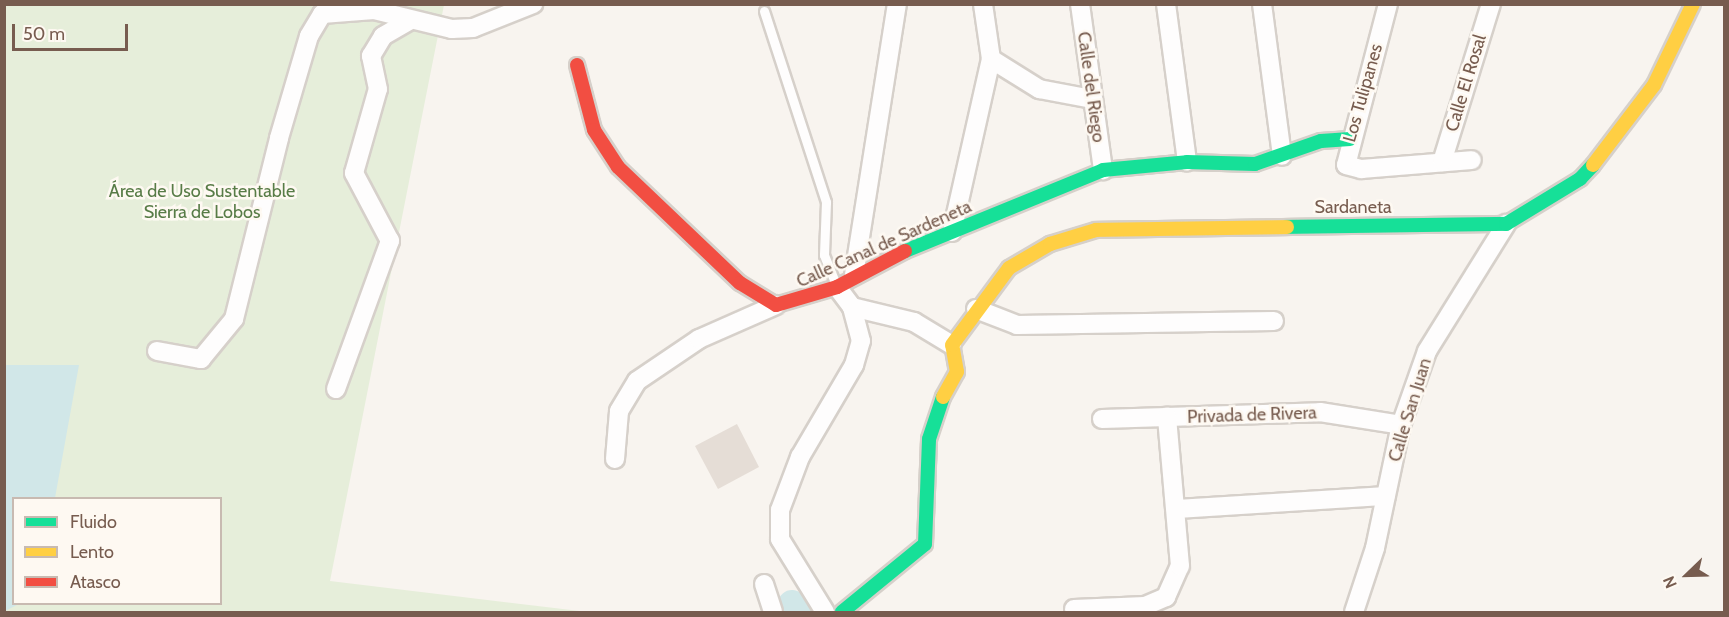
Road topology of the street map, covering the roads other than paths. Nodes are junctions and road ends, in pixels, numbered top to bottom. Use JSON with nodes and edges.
{"nodes":[{"id":1,"x":532,"y":4,"type":"edge"},
{"id":2,"x":897,"y":4,"type":"edge"},
{"id":3,"x":983,"y":4,"type":"edge"},
{"id":4,"x":1080,"y":4,"type":"edge"},
{"id":5,"x":1166,"y":4,"type":"edge"},
{"id":6,"x":1262,"y":4,"type":"edge"},
{"id":7,"x":1388,"y":4,"type":"edge"},
{"id":8,"x":1491,"y":4,"type":"edge"},
{"id":9,"x":1693,"y":4,"type":"edge"},
{"id":10,"x":764,"y":11,"type":"dead end"},
{"id":11,"x":409,"y":21,"type":"junction"},
{"id":12,"x":991,"y":59,"type":"junction"},
{"id":13,"x":577,"y":65,"type":"dead end"},
{"id":14,"x":1092,"y":99,"type":"junction"},
{"id":15,"x":1350,"y":139,"type":"junction"},
{"id":16,"x":1282,"y":156,"type":"junction"},
{"id":17,"x":1472,"y":160,"type":"dead end"},
{"id":18,"x":1187,"y":162,"type":"junction"},
{"id":19,"x":1442,"y":162,"type":"junction"},
{"id":20,"x":1103,"y":170,"type":"junction"},
{"id":21,"x":1506,"y":224,"type":"junction"},
{"id":22,"x":952,"y":232,"type":"junction"},
{"id":23,"x":854,"y":275,"type":"junction"},
{"id":24,"x":837,"y":287,"type":"junction"},
{"id":25,"x":776,"y":305,"type":"junction"},
{"id":26,"x":852,"y":307,"type":"junction"},
{"id":27,"x":975,"y":309,"type":"junction"},
{"id":28,"x":1274,"y":321,"type":"dead end"},
{"id":29,"x":952,"y":345,"type":"junction"},
{"id":30,"x":157,"y":351,"type":"dead end"},
{"id":31,"x":336,"y":389,"type":"dead end"},
{"id":32,"x":1167,"y":417,"type":"junction"},
{"id":33,"x":1102,"y":419,"type":"dead end"},
{"id":34,"x":1401,"y":425,"type":"junction"},
{"id":35,"x":615,"y":459,"type":"dead end"},
{"id":36,"x":1386,"y":495,"type":"junction"},
{"id":37,"x":1178,"y":509,"type":"junction"},
{"id":38,"x":764,"y":584,"type":"dead end"},
{"id":39,"x":1074,"y":609,"type":"dead end"},
{"id":40,"x":773,"y":612,"type":"edge"},
{"id":41,"x":825,"y":612,"type":"edge"},
{"id":42,"x":842,"y":612,"type":"edge"},
{"id":43,"x":1354,"y":612,"type":"edge"}],
"edges":[{"from":1,"to":11,"type":"street"},
{"from":2,"to":23,"type":"street"},
{"from":3,"to":12,"type":"street"},
{"from":4,"to":14,"type":"street","name":"Calle del Riego"},
{"from":5,"to":18,"type":"street"},
{"from":6,"to":16,"type":"street"},
{"from":7,"to":15,"type":"street","name":"Los Tulipanes"},
{"from":8,"to":19,"type":"street","name":"Calle El Rosal"},
{"from":9,"to":21,"type":"street"},
{"from":10,"to":24,"type":"lane"},
{"from":11,"to":30,"type":"street"},
{"from":11,"to":31,"type":"street"},
{"from":12,"to":14,"type":"street"},
{"from":12,"to":22,"type":"street"},
{"from":13,"to":25,"type":"street"},
{"from":14,"to":20,"type":"street","name":"Calle del Riego"},
{"from":15,"to":16,"type":"street","name":"Calle Canal de Sardeneta"},
{"from":15,"to":19,"type":"street","name":"Los Tulipanes"},
{"from":16,"to":18,"type":"street","name":"Calle Canal de Sardeneta"},
{"from":17,"to":19,"type":"street"},
{"from":18,"to":20,"type":"street","name":"Calle Canal de Sardeneta"},
{"from":20,"to":22,"type":"street","name":"Calle Canal de Sardeneta"},
{"from":21,"to":27,"type":"street","name":"Sardaneta"},
{"from":21,"to":34,"type":"street","name":"Calle San Juan"},
{"from":22,"to":23,"type":"street","name":"Calle Canal de Sardeneta"},
{"from":23,"to":24,"type":"street","name":"Calle Canal de Sardeneta"},
{"from":24,"to":25,"type":"street","name":"Calle Canal de Sardeneta"},
{"from":24,"to":26,"type":"street"},
{"from":25,"to":35,"type":"street"},
{"from":26,"to":29,"type":"street"},
{"from":26,"to":41,"type":"street"},
{"from":27,"to":28,"type":"street"},
{"from":27,"to":29,"type":"street","name":"Sardaneta"},
{"from":29,"to":42,"type":"street"},
{"from":32,"to":33,"type":"street","name":"Privada de Rivera"},
{"from":32,"to":34,"type":"street","name":"Privada de Rivera"},
{"from":32,"to":37,"type":"street"},
{"from":34,"to":36,"type":"street","name":"Calle San Juan"},
{"from":36,"to":37,"type":"street"},
{"from":36,"to":43,"type":"street","name":"Calle San Juan"},
{"from":37,"to":39,"type":"street"},
{"from":38,"to":40,"type":"street"}]}
